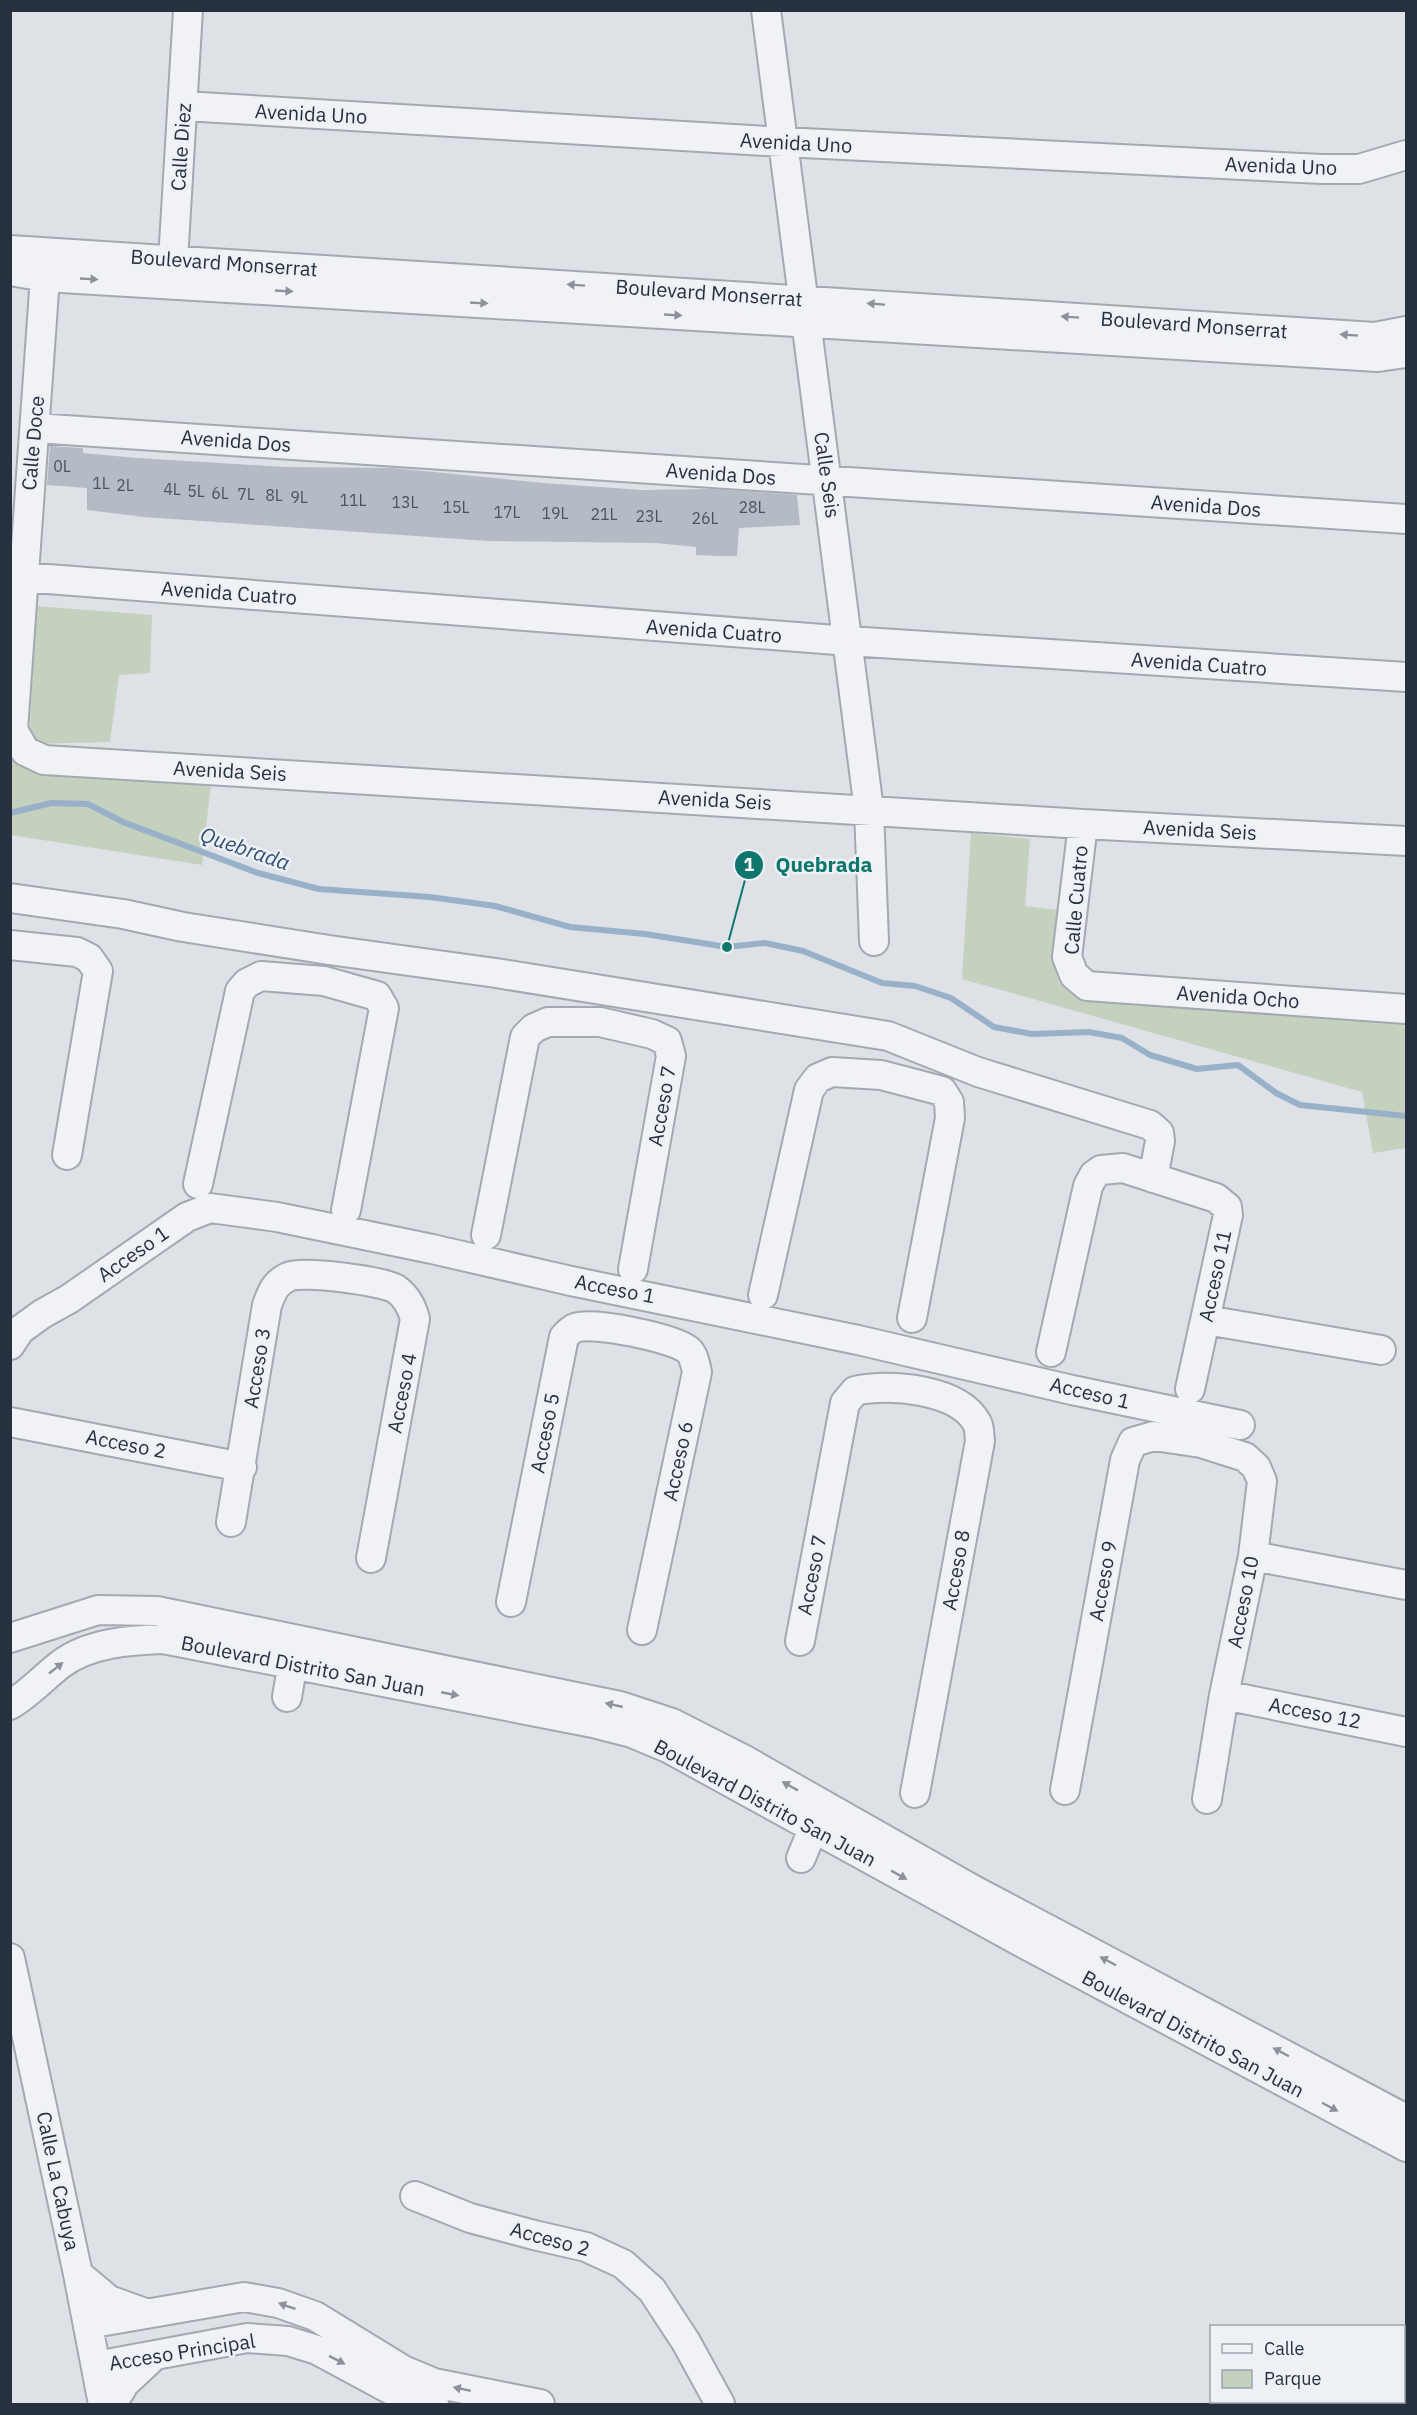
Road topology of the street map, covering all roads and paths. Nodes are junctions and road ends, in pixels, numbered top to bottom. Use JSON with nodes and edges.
{"nodes":[{"id":1,"x":189,"y":10,"type":"edge"},
{"id":2,"x":765,"y":10,"type":"edge"},
{"id":3,"x":184,"y":106,"type":"junction"},
{"id":4,"x":783,"y":142,"type":"junction"},
{"id":5,"x":1407,"y":155,"type":"edge"},
{"id":6,"x":10,"y":250,"type":"edge"},
{"id":7,"x":10,"y":271,"type":"edge"},
{"id":8,"x":172,"y":272,"type":"junction"},
{"id":9,"x":45,"y":277,"type":"junction"},
{"id":10,"x":804,"y":311,"type":"junction"},
{"id":11,"x":1407,"y":331,"type":"edge"},
{"id":12,"x":1407,"y":353,"type":"edge"},
{"id":13,"x":35,"y":428,"type":"junction"},
{"id":14,"x":828,"y":481,"type":"junction"},
{"id":15,"x":1407,"y":519,"type":"edge"},
{"id":16,"x":22,"y":577,"type":"junction"},
{"id":17,"x":849,"y":641,"type":"junction"},
{"id":18,"x":1407,"y":677,"type":"edge"},
{"id":19,"x":25,"y":751,"type":"joint"},
{"id":20,"x":869,"y":810,"type":"junction"},
{"id":21,"x":1083,"y":824,"type":"junction"},
{"id":22,"x":1407,"y":841,"type":"edge"},
{"id":23,"x":10,"y":898,"type":"edge"},
{"id":24,"x":46,"y":903,"type":"junction"},
{"id":25,"x":874,"y":941,"type":"dead end"},
{"id":26,"x":23,"y":946,"type":"edge"},
{"id":27,"x":329,"y":950,"type":"junction"},
{"id":28,"x":1074,"y":975,"type":"joint"},
{"id":29,"x":324,"y":981,"type":"junction"},
{"id":30,"x":605,"y":991,"type":"junction"},
{"id":31,"x":1407,"y":1009,"type":"edge"},
{"id":32,"x":600,"y":1022,"type":"junction"},
{"id":33,"x":888,"y":1036,"type":"junction"},
{"id":34,"x":881,"y":1075,"type":"junction"},
{"id":35,"x":67,"y":1155,"type":"dead end"},
{"id":36,"x":1153,"y":1178,"type":"junction"},
{"id":37,"x":198,"y":1185,"type":"dead end"},
{"id":38,"x":349,"y":1221,"type":"junction"},
{"id":39,"x":486,"y":1235,"type":"dead end"},
{"id":40,"x":342,"y":1278,"type":"junction"},
{"id":41,"x":638,"y":1282,"type":"junction"},
{"id":42,"x":763,"y":1295,"type":"dead end"},
{"id":43,"x":912,"y":1318,"type":"dead end"},
{"id":44,"x":1206,"y":1320,"type":"junction"},
{"id":45,"x":634,"y":1332,"type":"junction"},
{"id":46,"x":14,"y":1335,"type":"edge"},
{"id":47,"x":1381,"y":1350,"type":"dead end"},
{"id":48,"x":1051,"y":1352,"type":"dead end"},
{"id":49,"x":920,"y":1354,"type":"junction"},
{"id":50,"x":1190,"y":1389,"type":"dead end"},
{"id":51,"x":912,"y":1390,"type":"junction"},
{"id":52,"x":10,"y":1422,"type":"edge"},
{"id":53,"x":1240,"y":1425,"type":"dead end"},
{"id":54,"x":1203,"y":1429,"type":"junction"},
{"id":55,"x":242,"y":1467,"type":"junction"},
{"id":56,"x":231,"y":1522,"type":"dead end"},
{"id":57,"x":1253,"y":1556,"type":"junction"},
{"id":58,"x":371,"y":1558,"type":"dead end"},
{"id":59,"x":1407,"y":1585,"type":"edge"},
{"id":60,"x":511,"y":1602,"type":"dead end"},
{"id":61,"x":642,"y":1630,"type":"dead end"},
{"id":62,"x":16,"y":1632,"type":"edge"},
{"id":63,"x":800,"y":1641,"type":"dead end"},
{"id":64,"x":295,"y":1652,"type":"junction"},
{"id":65,"x":1224,"y":1695,"type":"junction"},
{"id":66,"x":287,"y":1697,"type":"dead end"},
{"id":67,"x":12,"y":1706,"type":"edge"},
{"id":68,"x":1407,"y":1732,"type":"edge"},
{"id":69,"x":1065,"y":1790,"type":"dead end"},
{"id":70,"x":915,"y":1793,"type":"dead end"},
{"id":71,"x":1208,"y":1798,"type":"dead end"},
{"id":72,"x":818,"y":1816,"type":"junction"},
{"id":73,"x":801,"y":1858,"type":"dead end"},
{"id":74,"x":10,"y":1958,"type":"edge"},
{"id":75,"x":1407,"y":2119,"type":"edge"},
{"id":76,"x":1407,"y":2147,"type":"edge"},
{"id":77,"x":415,"y":2196,"type":"dead end"},
{"id":78,"x":78,"y":2274,"type":"junction"},
{"id":79,"x":147,"y":2314,"type":"junction"},
{"id":80,"x":88,"y":2324,"type":"junction"},
{"id":81,"x":155,"y":2355,"type":"junction"},
{"id":82,"x":96,"y":2366,"type":"junction"},
{"id":83,"x":711,"y":2402,"type":"edge"},
{"id":84,"x":104,"y":2404,"type":"edge"},
{"id":85,"x":112,"y":2404,"type":"edge"},
{"id":86,"x":434,"y":2404,"type":"edge"},
{"id":87,"x":540,"y":2404,"type":"edge"}],
"edges":[{"from":1,"to":3,"type":"street","name":"Calle Diez"},
{"from":2,"to":4,"type":"street","name":"Calle Seis"},
{"from":3,"to":4,"type":"street","name":"Avenida Uno"},
{"from":3,"to":8,"type":"street","name":"Calle Diez"},
{"from":4,"to":5,"type":"street","name":"Avenida Uno"},
{"from":4,"to":10,"type":"street","name":"Calle Seis"},
{"from":6,"to":8,"type":"street","name":"Boulevard Monserrat"},
{"from":7,"to":9,"type":"street","name":"Boulevard Monserrat"},
{"from":9,"to":8,"type":"street","name":"Boulevard Monserrat","one_way":true},
{"from":8,"to":10,"type":"street","name":"Boulevard Monserrat"},
{"from":9,"to":13,"type":"street","name":"Calle Doce"},
{"from":11,"to":10,"type":"street","name":"Boulevard Monserrat","one_way":true},
{"from":10,"to":12,"type":"street","name":"Boulevard Monserrat"},
{"from":10,"to":14,"type":"street","name":"Calle Seis"},
{"from":13,"to":14,"type":"street","name":"Avenida Dos"},
{"from":13,"to":16,"type":"street","name":"Calle Doce"},
{"from":14,"to":15,"type":"street","name":"Avenida Dos"},
{"from":14,"to":17,"type":"street","name":"Calle Seis"},
{"from":16,"to":17,"type":"street","name":"Avenida Cuatro"},
{"from":16,"to":19,"type":"street","name":"Calle Doce"},
{"from":17,"to":18,"type":"street","name":"Avenida Cuatro"},
{"from":17,"to":20,"type":"street","name":"Calle Seis"},
{"from":19,"to":20,"type":"street","name":"Avenida Seis"},
{"from":20,"to":21,"type":"street","name":"Avenida Seis"},
{"from":20,"to":25,"type":"street","name":"Calle Seis"},
{"from":21,"to":22,"type":"street","name":"Avenida Seis"},
{"from":21,"to":28,"type":"street","name":"Calle Cuatro"},
{"from":23,"to":24,"type":"street"},
{"from":24,"to":26,"type":"street"},
{"from":24,"to":27,"type":"street"},
{"from":26,"to":35,"type":"street"},
{"from":27,"to":29,"type":"street"},
{"from":27,"to":30,"type":"street"},
{"from":28,"to":31,"type":"street","name":"Avenida Ocho"},
{"from":29,"to":37,"type":"street"},
{"from":29,"to":38,"type":"street"},
{"from":30,"to":32,"type":"street"},
{"from":30,"to":33,"type":"street"},
{"from":32,"to":39,"type":"street","name":"Acceso 7"},
{"from":32,"to":41,"type":"street","name":"Acceso 7"},
{"from":33,"to":34,"type":"street"},
{"from":33,"to":36,"type":"street"},
{"from":34,"to":42,"type":"street"},
{"from":34,"to":43,"type":"street"},
{"from":36,"to":44,"type":"street","name":"Acceso 11"},
{"from":36,"to":48,"type":"street"},
{"from":38,"to":40,"type":"street"},
{"from":38,"to":41,"type":"street","name":"Acceso 1"},
{"from":38,"to":46,"type":"street","name":"Acceso 1"},
{"from":40,"to":55,"type":"street","name":"Acceso 3"},
{"from":40,"to":58,"type":"street","name":"Acceso 4"},
{"from":41,"to":45,"type":"street"},
{"from":41,"to":49,"type":"street","name":"Acceso 1"},
{"from":44,"to":47,"type":"street"},
{"from":44,"to":50,"type":"street","name":"Acceso 11"},
{"from":45,"to":60,"type":"street","name":"Acceso 5"},
{"from":45,"to":61,"type":"street","name":"Acceso 6"},
{"from":49,"to":51,"type":"street"},
{"from":49,"to":54,"type":"street","name":"Acceso 1"},
{"from":51,"to":63,"type":"street","name":"Acceso 7"},
{"from":51,"to":70,"type":"street","name":"Acceso 8"},
{"from":52,"to":55,"type":"street","name":"Acceso 2"},
{"from":53,"to":54,"type":"street","name":"Acceso 1"},
{"from":54,"to":57,"type":"street","name":"Acceso 10"},
{"from":54,"to":69,"type":"street","name":"Acceso 9"},
{"from":55,"to":56,"type":"street","name":"Acceso 3"},
{"from":57,"to":59,"type":"street"},
{"from":57,"to":65,"type":"street","name":"Acceso 10"},
{"from":62,"to":64,"type":"street","name":"Boulevard Distrito San Juan"},
{"from":64,"to":66,"type":"street"},
{"from":67,"to":64,"type":"street","name":"Boulevard Distrito San Juan","one_way":true},
{"from":64,"to":72,"type":"street","name":"Boulevard Distrito San Juan"},
{"from":65,"to":68,"type":"street","name":"Acceso 12"},
{"from":65,"to":71,"type":"street","name":"Acceso 10"},
{"from":72,"to":73,"type":"street"},
{"from":75,"to":72,"type":"street","name":"Boulevard Distrito San Juan","one_way":true},
{"from":72,"to":76,"type":"street","name":"Boulevard Distrito San Juan","one_way":true},
{"from":74,"to":78,"type":"street","name":"Calle La Cabuya"},
{"from":77,"to":83,"type":"street","name":"Acceso 2"},
{"from":78,"to":79,"type":"street"},
{"from":78,"to":80,"type":"street","name":"Calle La Cabuya"},
{"from":79,"to":80,"type":"street"},
{"from":87,"to":79,"type":"street","one_way":true},
{"from":80,"to":82,"type":"street","name":"Calle La Cabuya"},
{"from":81,"to":82,"type":"street","name":"Acceso Principal"},
{"from":81,"to":85,"type":"street"},
{"from":81,"to":86,"type":"street","name":"Acceso Principal","one_way":true},
{"from":82,"to":84,"type":"street","name":"Calle La Cabuya"}]}
